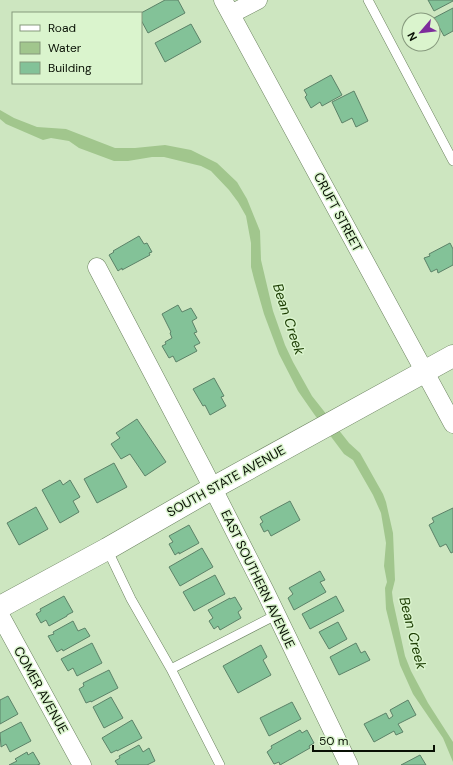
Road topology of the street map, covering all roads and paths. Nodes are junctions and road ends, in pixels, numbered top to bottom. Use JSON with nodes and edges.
{"nodes":[{"id":1,"x":258,"y":0,"type":"edge"},
{"id":2,"x":368,"y":0,"type":"edge"},
{"id":3,"x":227,"y":7,"type":"edge"},
{"id":4,"x":453,"y":161,"type":"edge"},
{"id":5,"x":97,"y":267,"type":"dead end"},
{"id":6,"x":453,"y":356,"type":"edge"},
{"id":7,"x":425,"y":372,"type":"junction"},
{"id":8,"x":453,"y":424,"type":"edge"},
{"id":9,"x":213,"y":488,"type":"junction"},
{"id":10,"x":107,"y":549,"type":"junction"},
{"id":11,"x":0,"y":607,"type":"edge"},
{"id":12,"x":0,"y":615,"type":"edge"},
{"id":13,"x":276,"y":615,"type":"junction"},
{"id":14,"x":171,"y":669,"type":"junction"},
{"id":15,"x":82,"y":765,"type":"edge"},
{"id":16,"x":220,"y":765,"type":"edge"},
{"id":17,"x":349,"y":765,"type":"edge"}],
"edges":[{"from":1,"to":3,"type":"street"},
{"from":2,"to":4,"type":"lane"},
{"from":3,"to":7,"type":"street","name":"CRUFT STREET"},
{"from":5,"to":9,"type":"street","name":"EAST SOUTHERN AVENUE"},
{"from":6,"to":7,"type":"street","name":"SOUTH STATE AVENUE"},
{"from":7,"to":8,"type":"street","name":"CRUFT STREET"},
{"from":7,"to":9,"type":"street","name":"SOUTH STATE AVENUE"},
{"from":9,"to":10,"type":"street","name":"SOUTH STATE AVENUE"},
{"from":9,"to":13,"type":"street","name":"EAST SOUTHERN AVENUE"},
{"from":10,"to":11,"type":"street","name":"SOUTH STATE AVENUE"},
{"from":10,"to":14,"type":"lane"},
{"from":12,"to":15,"type":"street","name":"COMER AVENUE"},
{"from":13,"to":14,"type":"lane"},
{"from":13,"to":17,"type":"street","name":"EAST SOUTHERN AVENUE"},
{"from":14,"to":16,"type":"lane"}]}
